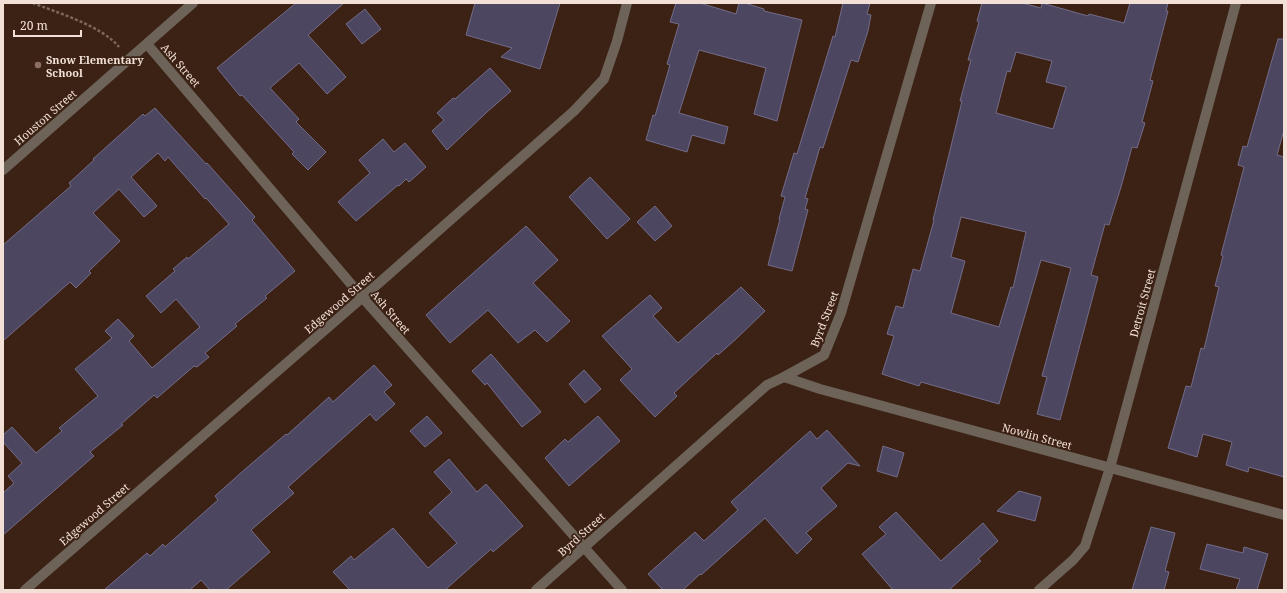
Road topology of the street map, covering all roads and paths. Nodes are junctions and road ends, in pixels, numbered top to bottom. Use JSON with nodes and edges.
{"nodes":[{"id":1,"x":33,"y":3,"type":"edge"},
{"id":2,"x":193,"y":3,"type":"edge"},
{"id":3,"x":627,"y":3,"type":"edge"},
{"id":4,"x":931,"y":3,"type":"edge"},
{"id":5,"x":1236,"y":3,"type":"edge"},
{"id":6,"x":147,"y":44,"type":"junction"},
{"id":7,"x":129,"y":60,"type":"junction"},
{"id":8,"x":3,"y":170,"type":"edge"},
{"id":9,"x":362,"y":297,"type":"junction"},
{"id":10,"x":784,"y":377,"type":"junction"},
{"id":11,"x":1110,"y":468,"type":"junction"},
{"id":12,"x":1284,"y":515,"type":"edge"},
{"id":13,"x":585,"y":548,"type":"junction"},
{"id":14,"x":25,"y":590,"type":"edge"},
{"id":15,"x":536,"y":590,"type":"edge"},
{"id":16,"x":622,"y":590,"type":"edge"},
{"id":17,"x":1039,"y":590,"type":"edge"}],
"edges":[{"from":1,"to":7,"type":"path"},
{"from":2,"to":6,"type":"street","name":"Houston Street"},
{"from":3,"to":9,"type":"street","name":"Edgewood Street"},
{"from":4,"to":10,"type":"street","name":"Byrd Street"},
{"from":5,"to":11,"type":"street","name":"Detroit Street"},
{"from":6,"to":7,"type":"street","name":"Houston Street"},
{"from":6,"to":9,"type":"street","name":"Ash Street"},
{"from":7,"to":8,"type":"street","name":"Houston Street"},
{"from":9,"to":13,"type":"street","name":"Ash Street"},
{"from":9,"to":14,"type":"street","name":"Edgewood Street"},
{"from":10,"to":11,"type":"street","name":"Nowlin Street"},
{"from":10,"to":13,"type":"street","name":"Byrd Street"},
{"from":11,"to":12,"type":"street","name":"Nowlin Street"},
{"from":11,"to":17,"type":"street","name":"Detroit Street"},
{"from":13,"to":15,"type":"street","name":"Byrd Street"},
{"from":13,"to":16,"type":"street","name":"Ash Street"}]}
